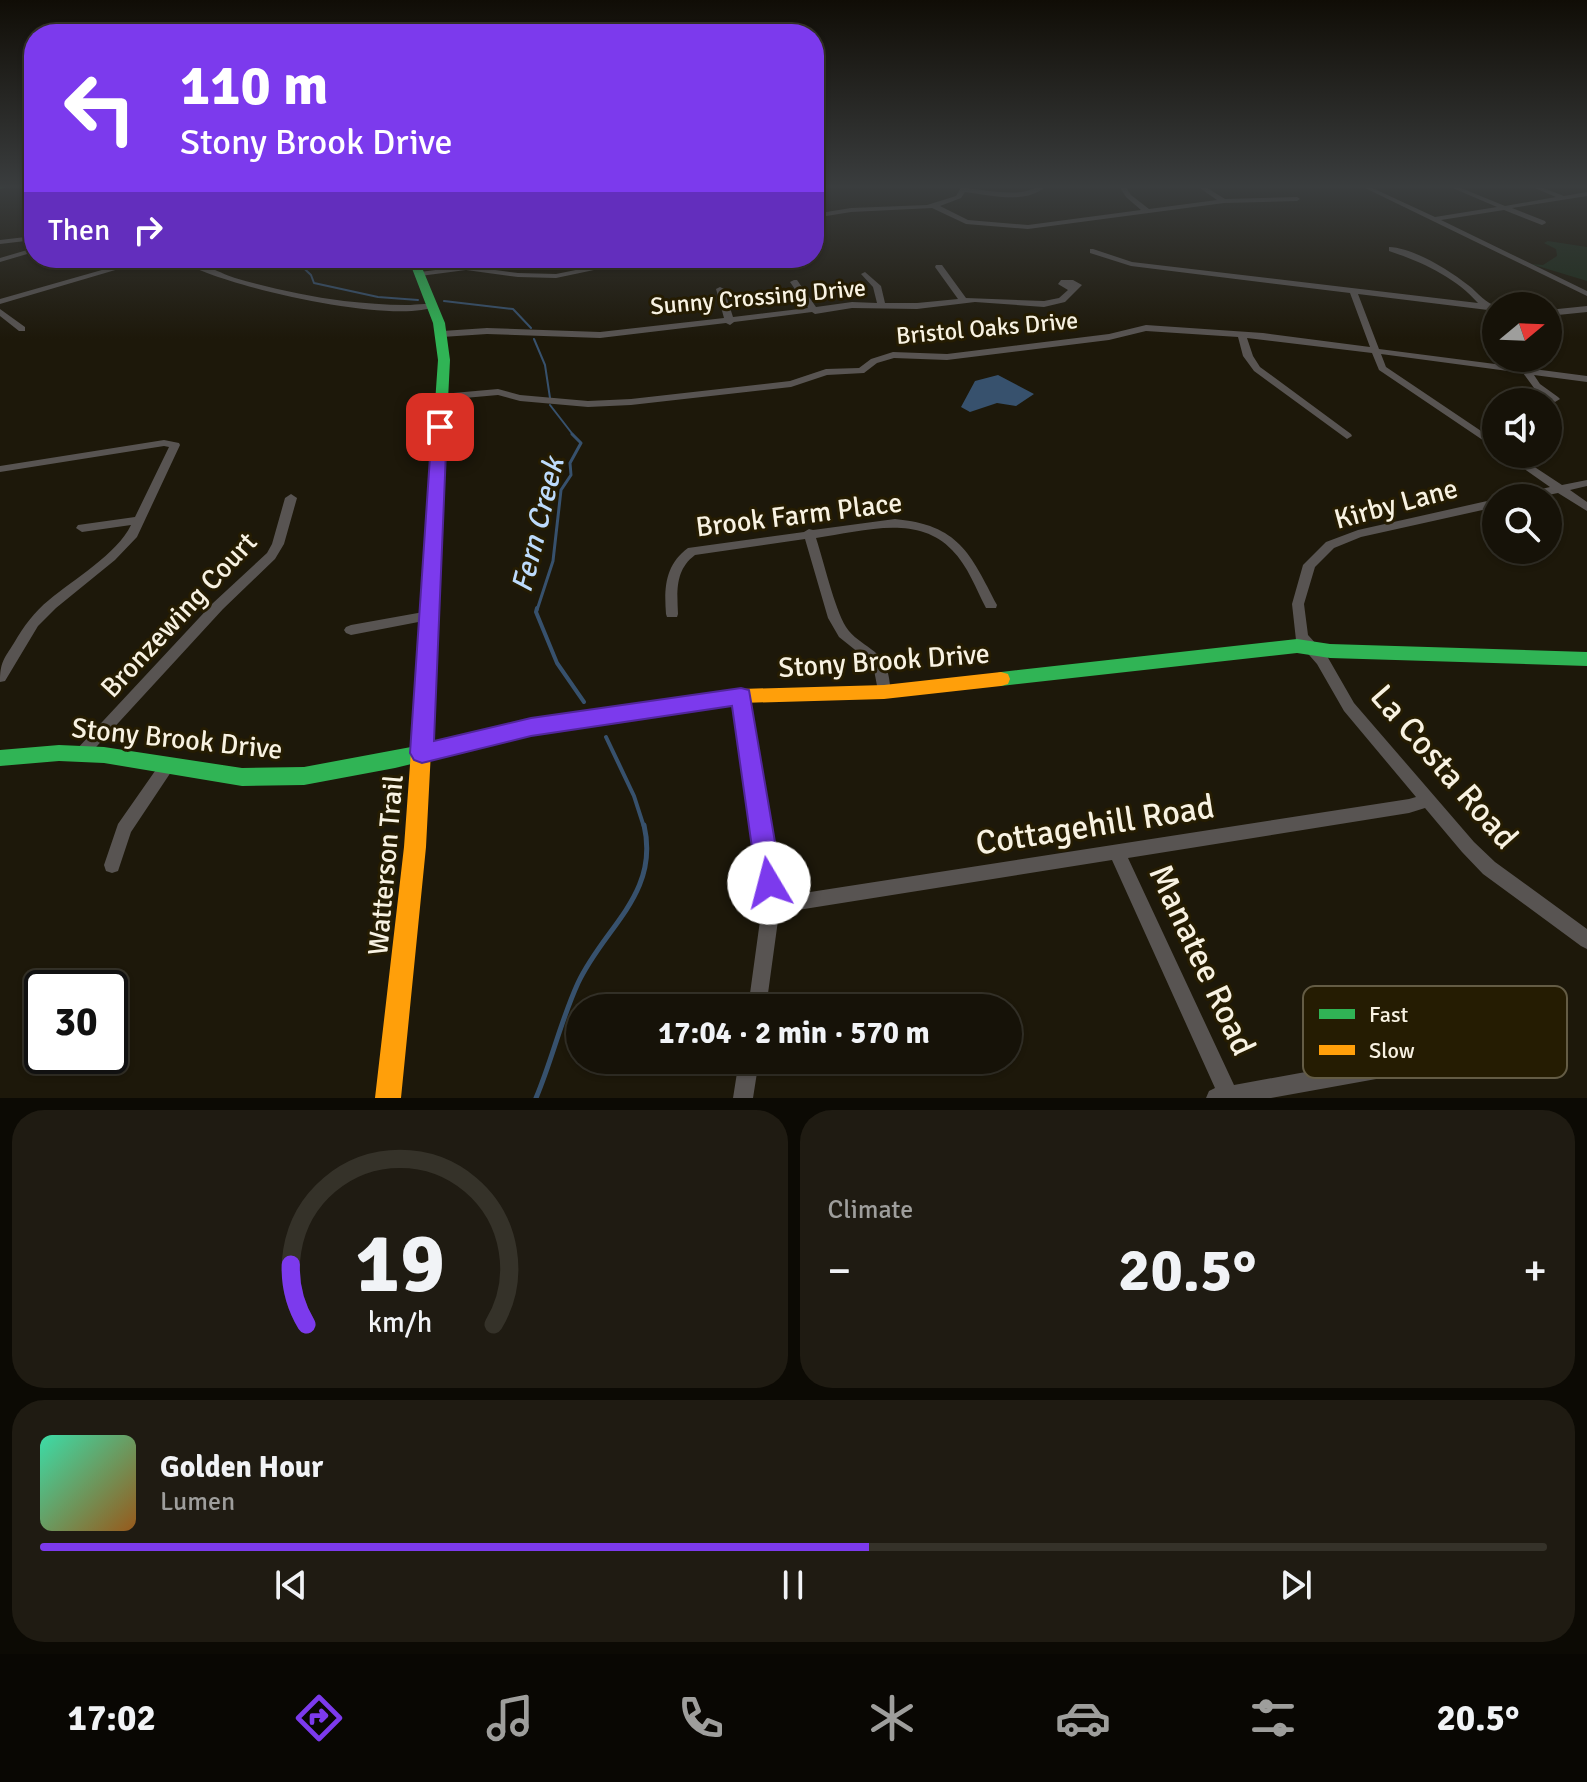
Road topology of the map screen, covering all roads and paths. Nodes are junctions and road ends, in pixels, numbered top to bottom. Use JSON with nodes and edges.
{"nodes":[{"id":1,"x":1473,"y":237,"type":"edge"},
{"id":2,"x":24,"y":239,"type":"edge"},
{"id":3,"x":0,"y":242,"type":"edge"},
{"id":4,"x":1392,"y":249,"type":"dead end"},
{"id":5,"x":1093,"y":251,"type":"dead end"},
{"id":6,"x":24,"y":253,"type":"edge"},
{"id":7,"x":0,"y":260,"type":"edge"},
{"id":8,"x":939,"y":267,"type":"dead end"},
{"id":9,"x":117,"y":268,"type":"edge"},
{"id":10,"x":199,"y":268,"type":"edge"},
{"id":11,"x":418,"y":268,"type":"edge"},
{"id":12,"x":466,"y":268,"type":"edge"},
{"id":13,"x":603,"y":268,"type":"edge"},
{"id":14,"x":865,"y":274,"type":"dead end"},
{"id":15,"x":794,"y":282,"type":"dead end"},
{"id":16,"x":720,"y":289,"type":"dead end"},
{"id":17,"x":1071,"y":289,"type":"dead end"},
{"id":18,"x":1353,"y":291,"type":"junction"},
{"id":19,"x":1587,"y":294,"type":"edge"},
{"id":20,"x":963,"y":300,"type":"junction"},
{"id":21,"x":0,"y":302,"type":"edge"},
{"id":22,"x":1482,"y":303,"type":"edge"},
{"id":23,"x":432,"y":306,"type":"junction"},
{"id":24,"x":882,"y":306,"type":"junction"},
{"id":25,"x":1482,"y":307,"type":"edge"},
{"id":26,"x":1587,"y":309,"type":"edge"},
{"id":27,"x":815,"y":311,"type":"junction"},
{"id":28,"x":0,"y":312,"type":"edge"},
{"id":29,"x":1562,"y":312,"type":"edge"},
{"id":30,"x":730,"y":322,"type":"junction"},
{"id":31,"x":22,"y":329,"type":"dead end"},
{"id":32,"x":442,"y":334,"type":"junction"},
{"id":33,"x":1242,"y":334,"type":"junction"},
{"id":34,"x":1373,"y":351,"type":"junction"},
{"id":35,"x":1482,"y":365,"type":"edge"},
{"id":36,"x":1527,"y":372,"type":"edge"},
{"id":37,"x":1534,"y":372,"type":"edge"},
{"id":38,"x":1587,"y":379,"type":"edge"},
{"id":39,"x":1540,"y":388,"type":"edge"},
{"id":40,"x":442,"y":397,"type":"junction"},
{"id":41,"x":1347,"y":436,"type":"dead end"},
{"id":42,"x":1482,"y":437,"type":"edge"},
{"id":43,"x":1529,"y":468,"type":"edge"},
{"id":44,"x":0,"y":469,"type":"edge"},
{"id":45,"x":1587,"y":483,"type":"edge"},
{"id":46,"x":1553,"y":484,"type":"edge"},
{"id":47,"x":1562,"y":487,"type":"edge"},
{"id":48,"x":1562,"y":490,"type":"edge"},
{"id":49,"x":291,"y":498,"type":"dead end"},
{"id":50,"x":1482,"y":506,"type":"edge"},
{"id":51,"x":1587,"y":507,"type":"edge"},
{"id":52,"x":140,"y":520,"type":"junction"},
{"id":53,"x":82,"y":528,"type":"dead end"},
{"id":54,"x":809,"y":533,"type":"junction"},
{"id":55,"x":991,"y":605,"type":"dead end"},
{"id":56,"x":672,"y":614,"type":"dead end"},
{"id":57,"x":429,"y":616,"type":"junction"},
{"id":58,"x":351,"y":630,"type":"dead end"},
{"id":59,"x":1311,"y":648,"type":"junction"},
{"id":60,"x":1587,"y":659,"type":"edge"},
{"id":61,"x":0,"y":677,"type":"edge"},
{"id":62,"x":884,"y":692,"type":"junction"},
{"id":63,"x":741,"y":696,"type":"junction"},
{"id":64,"x":422,"y":753,"type":"junction"},
{"id":65,"x":81,"y":754,"type":"junction"},
{"id":66,"x":0,"y":758,"type":"edge"},
{"id":67,"x":167,"y":766,"type":"junction"},
{"id":68,"x":1427,"y":800,"type":"junction"},
{"id":69,"x":1117,"y":852,"type":"junction"},
{"id":70,"x":112,"y":865,"type":"dead end"},
{"id":71,"x":771,"y":906,"type":"junction"},
{"id":72,"x":1587,"y":940,"type":"edge"},
{"id":73,"x":759,"y":994,"type":"edge"},
{"id":74,"x":747,"y":1074,"type":"edge"},
{"id":75,"x":1324,"y":1078,"type":"edge"},
{"id":76,"x":1222,"y":1096,"type":"edge"},
{"id":77,"x":388,"y":1098,"type":"edge"},
{"id":78,"x":743,"y":1098,"type":"edge"}],
"edges":[{"from":1,"to":19,"type":"street"},
{"from":2,"to":3,"type":"street"},
{"from":4,"to":22,"type":"street"},
{"from":5,"to":18,"type":"street"},
{"from":6,"to":7,"type":"street"},
{"from":8,"to":20,"type":"street"},
{"from":9,"to":21,"type":"street"},
{"from":10,"to":23,"type":"street"},
{"from":11,"to":23,"type":"street","name":"Watterson Trail"},
{"from":12,"to":13,"type":"street"},
{"from":14,"to":24,"type":"street"},
{"from":15,"to":27,"type":"street"},
{"from":16,"to":30,"type":"street"},
{"from":17,"to":20,"type":"street","name":"Sunny Crossing Drive"},
{"from":18,"to":25,"type":"street"},
{"from":18,"to":34,"type":"street"},
{"from":20,"to":24,"type":"street","name":"Sunny Crossing Drive"},
{"from":23,"to":32,"type":"street","name":"Watterson Trail"},
{"from":24,"to":27,"type":"street","name":"Sunny Crossing Drive"},
{"from":26,"to":29,"type":"street"},
{"from":27,"to":30,"type":"street","name":"Sunny Crossing Drive"},
{"from":28,"to":31,"type":"street"},
{"from":30,"to":32,"type":"street","name":"Sunny Crossing Drive"},
{"from":32,"to":40,"type":"street","name":"Watterson Trail"},
{"from":33,"to":34,"type":"street","name":"Bristol Oaks Drive"},
{"from":33,"to":40,"type":"street","name":"Bristol Oaks Drive"},
{"from":33,"to":41,"type":"street"},
{"from":34,"to":35,"type":"street","name":"Bristol Oaks Drive"},
{"from":34,"to":42,"type":"street"},
{"from":36,"to":39,"type":"street"},
{"from":37,"to":38,"type":"street","name":"Bristol Oaks Drive"},
{"from":40,"to":57,"type":"street","name":"Watterson Trail"},
{"from":43,"to":46,"type":"street"},
{"from":44,"to":52,"type":"street"},
{"from":45,"to":47,"type":"street"},
{"from":48,"to":51,"type":"street"},
{"from":49,"to":65,"type":"street","name":"Bronzewing Court"},
{"from":50,"to":59,"type":"street","name":"Kirby Lane"},
{"from":52,"to":53,"type":"street"},
{"from":52,"to":61,"type":"street"},
{"from":54,"to":55,"type":"street","name":"Brook Farm Place"},
{"from":54,"to":56,"type":"street","name":"Brook Farm Place"},
{"from":54,"to":62,"type":"street"},
{"from":57,"to":58,"type":"street"},
{"from":57,"to":64,"type":"street","name":"Watterson Trail"},
{"from":59,"to":60,"type":"street","name":"Stony Brook Drive"},
{"from":59,"to":62,"type":"street","name":"Stony Brook Drive"},
{"from":59,"to":68,"type":"street","name":"La Costa Road"},
{"from":62,"to":63,"type":"street","name":"Stony Brook Drive"},
{"from":63,"to":64,"type":"street","name":"Stony Brook Drive"},
{"from":63,"to":71,"type":"street"},
{"from":64,"to":67,"type":"street","name":"Stony Brook Drive"},
{"from":64,"to":77,"type":"street","name":"Watterson Trail"},
{"from":65,"to":66,"type":"street","name":"Stony Brook Drive"},
{"from":65,"to":67,"type":"street","name":"Stony Brook Drive"},
{"from":67,"to":70,"type":"street"},
{"from":68,"to":69,"type":"street","name":"Cottagehill Road"},
{"from":68,"to":72,"type":"street","name":"La Costa Road"},
{"from":69,"to":71,"type":"street","name":"Cottagehill Road"},
{"from":69,"to":76,"type":"street","name":"Manatee Road"},
{"from":71,"to":73,"type":"street"},
{"from":74,"to":78,"type":"street"},
{"from":75,"to":76,"type":"street"}]}
